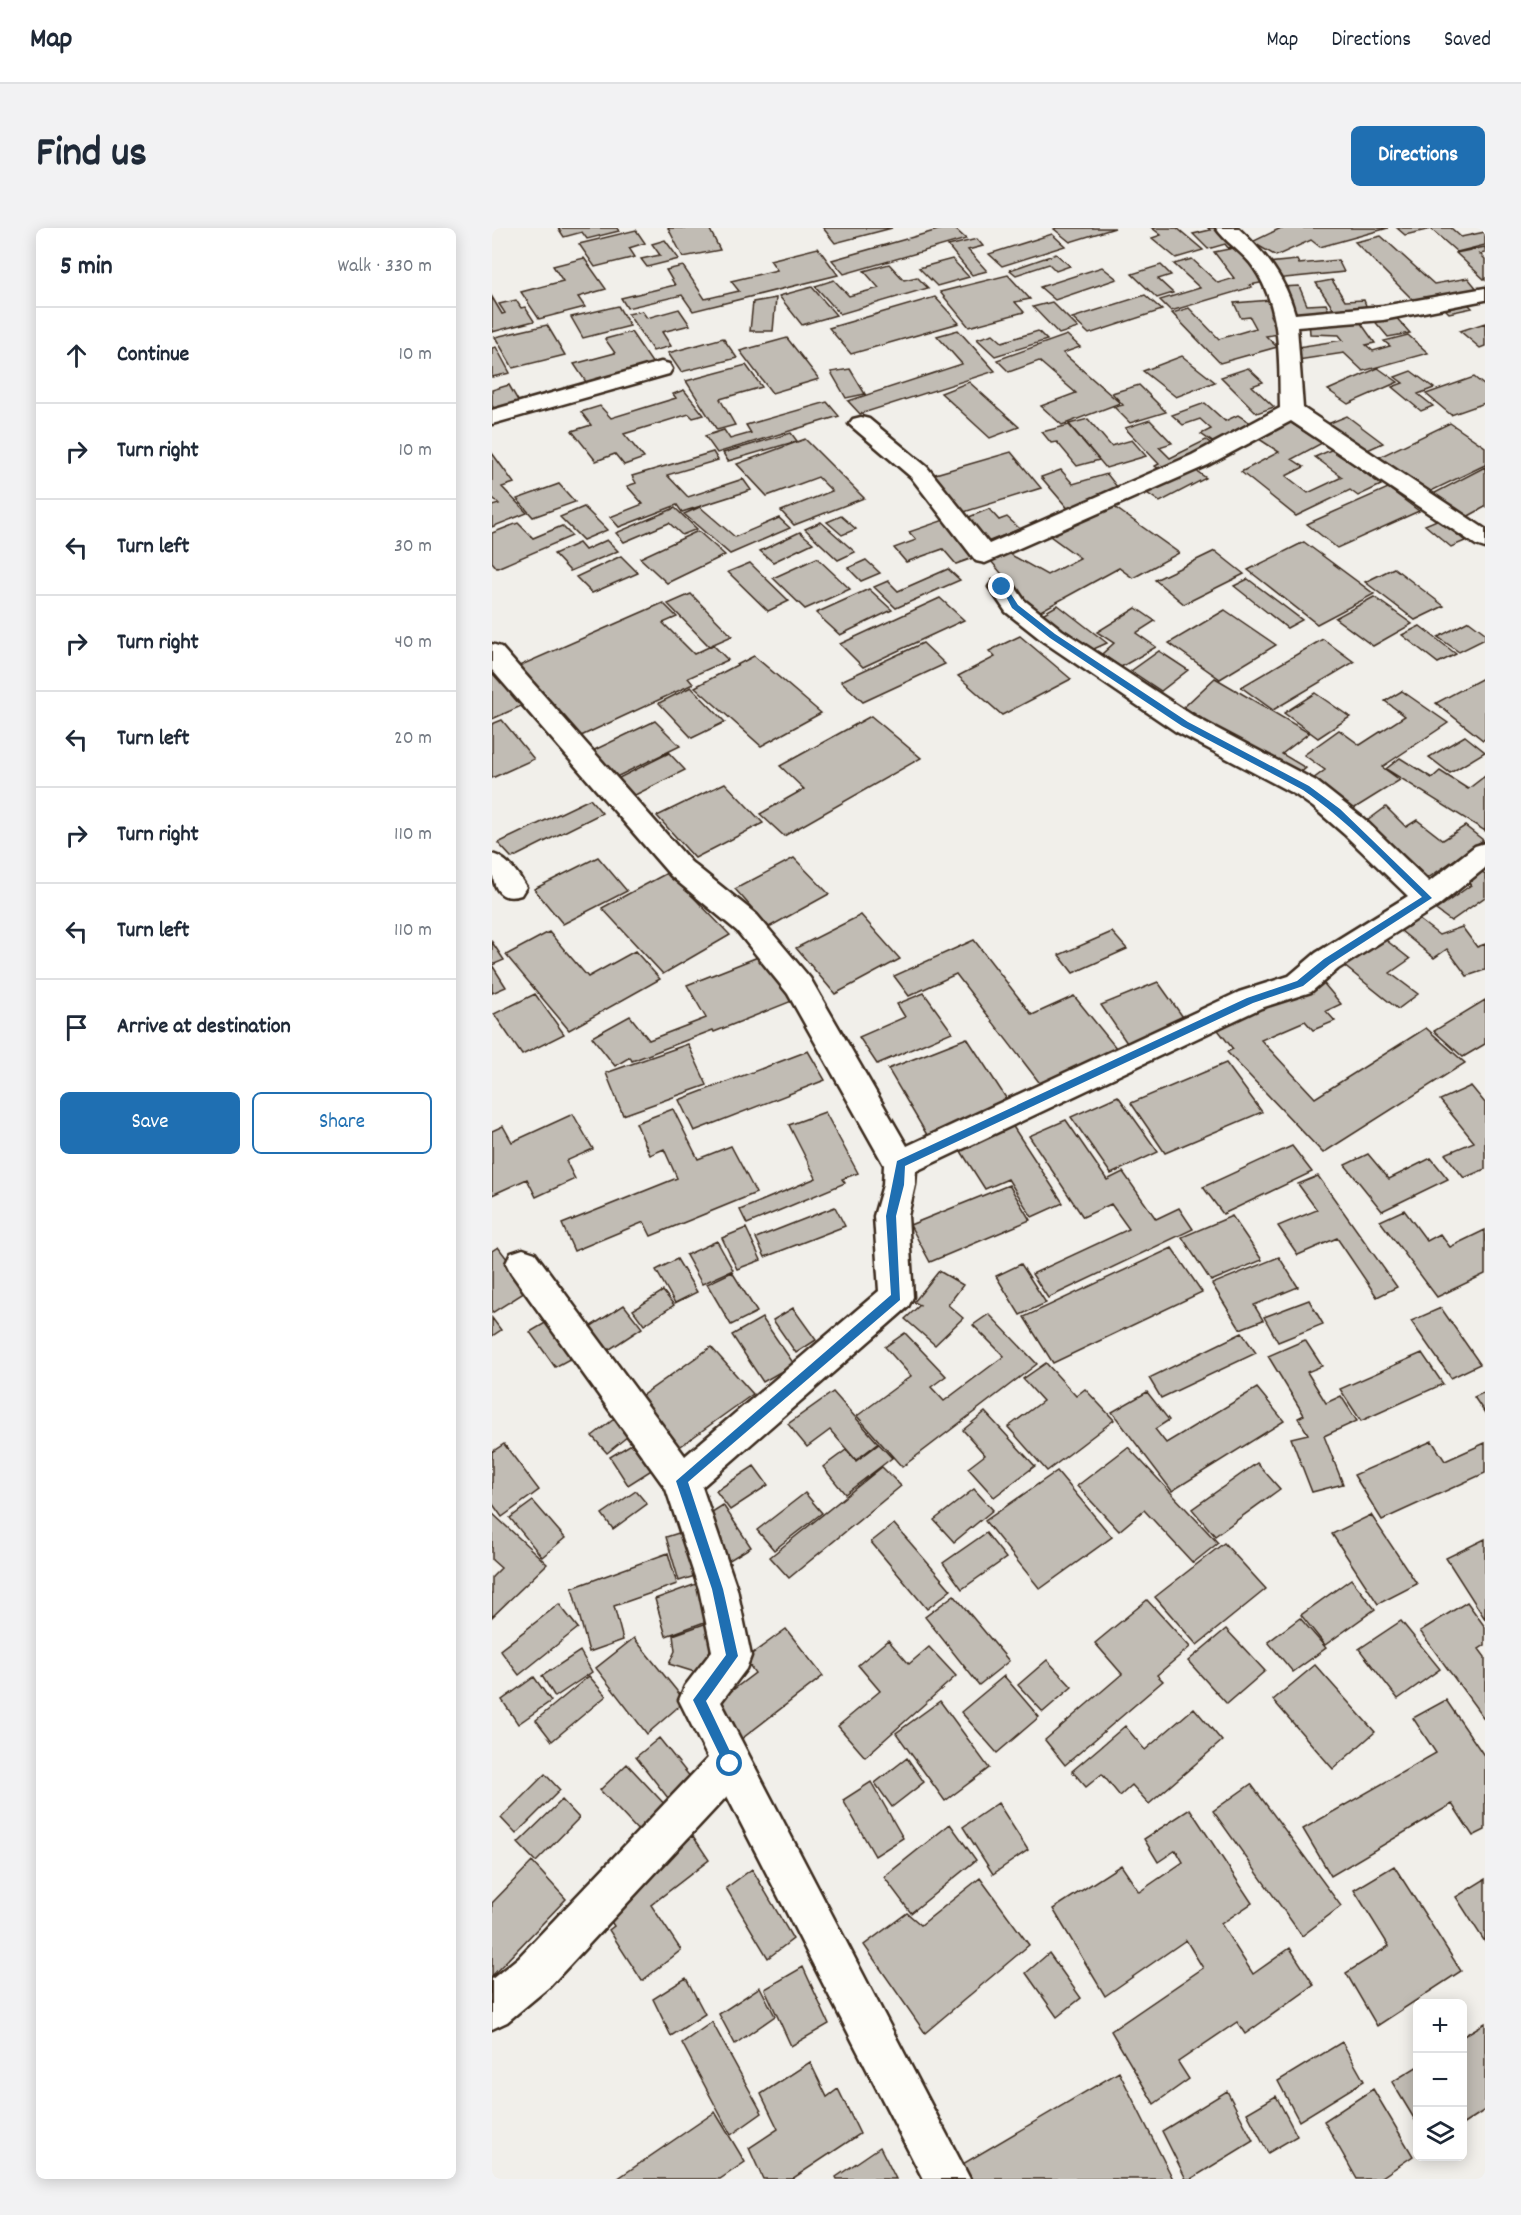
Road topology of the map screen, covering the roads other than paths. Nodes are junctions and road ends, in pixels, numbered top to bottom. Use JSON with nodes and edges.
{"nodes":[{"id":1,"x":1226,"y":228,"type":"edge"},
{"id":2,"x":1485,"y":294,"type":"edge"},
{"id":3,"x":1286,"y":321,"type":"junction"},
{"id":4,"x":661,"y":369,"type":"dead end"},
{"id":5,"x":1292,"y":411,"type":"junction"},
{"id":6,"x":492,"y":417,"type":"edge"},
{"id":7,"x":861,"y":424,"type":"dead end"},
{"id":8,"x":1485,"y":540,"type":"edge"},
{"id":9,"x":1002,"y":587,"type":"dead end"},
{"id":10,"x":492,"y":653,"type":"edge"},
{"id":11,"x":1485,"y":853,"type":"edge"},
{"id":12,"x":492,"y":864,"type":"edge"},
{"id":13,"x":511,"y":887,"type":"dead end"},
{"id":14,"x":1428,"y":898,"type":"junction"},
{"id":15,"x":900,"y":1164,"type":"junction"},
{"id":16,"x":523,"y":1263,"type":"dead end"},
{"id":17,"x":682,"y":1481,"type":"junction"},
{"id":18,"x":730,"y":1764,"type":"junction"},
{"id":19,"x":492,"y":2007,"type":"edge"},
{"id":20,"x":947,"y":2179,"type":"edge"}],
"edges":[{"from":1,"to":3,"type":"street"},
{"from":2,"to":3,"type":"street"},
{"from":3,"to":5,"type":"street"},
{"from":4,"to":6,"type":"street"},
{"from":5,"to":7,"type":"street"},
{"from":5,"to":8,"type":"street"},
{"from":9,"to":14,"type":"street"},
{"from":10,"to":15,"type":"street"},
{"from":11,"to":14,"type":"street"},
{"from":12,"to":13,"type":"street"},
{"from":14,"to":15,"type":"street"},
{"from":15,"to":17,"type":"street"},
{"from":16,"to":17,"type":"street"},
{"from":17,"to":18,"type":"street"},
{"from":18,"to":19,"type":"street"},
{"from":18,"to":20,"type":"street"}]}
